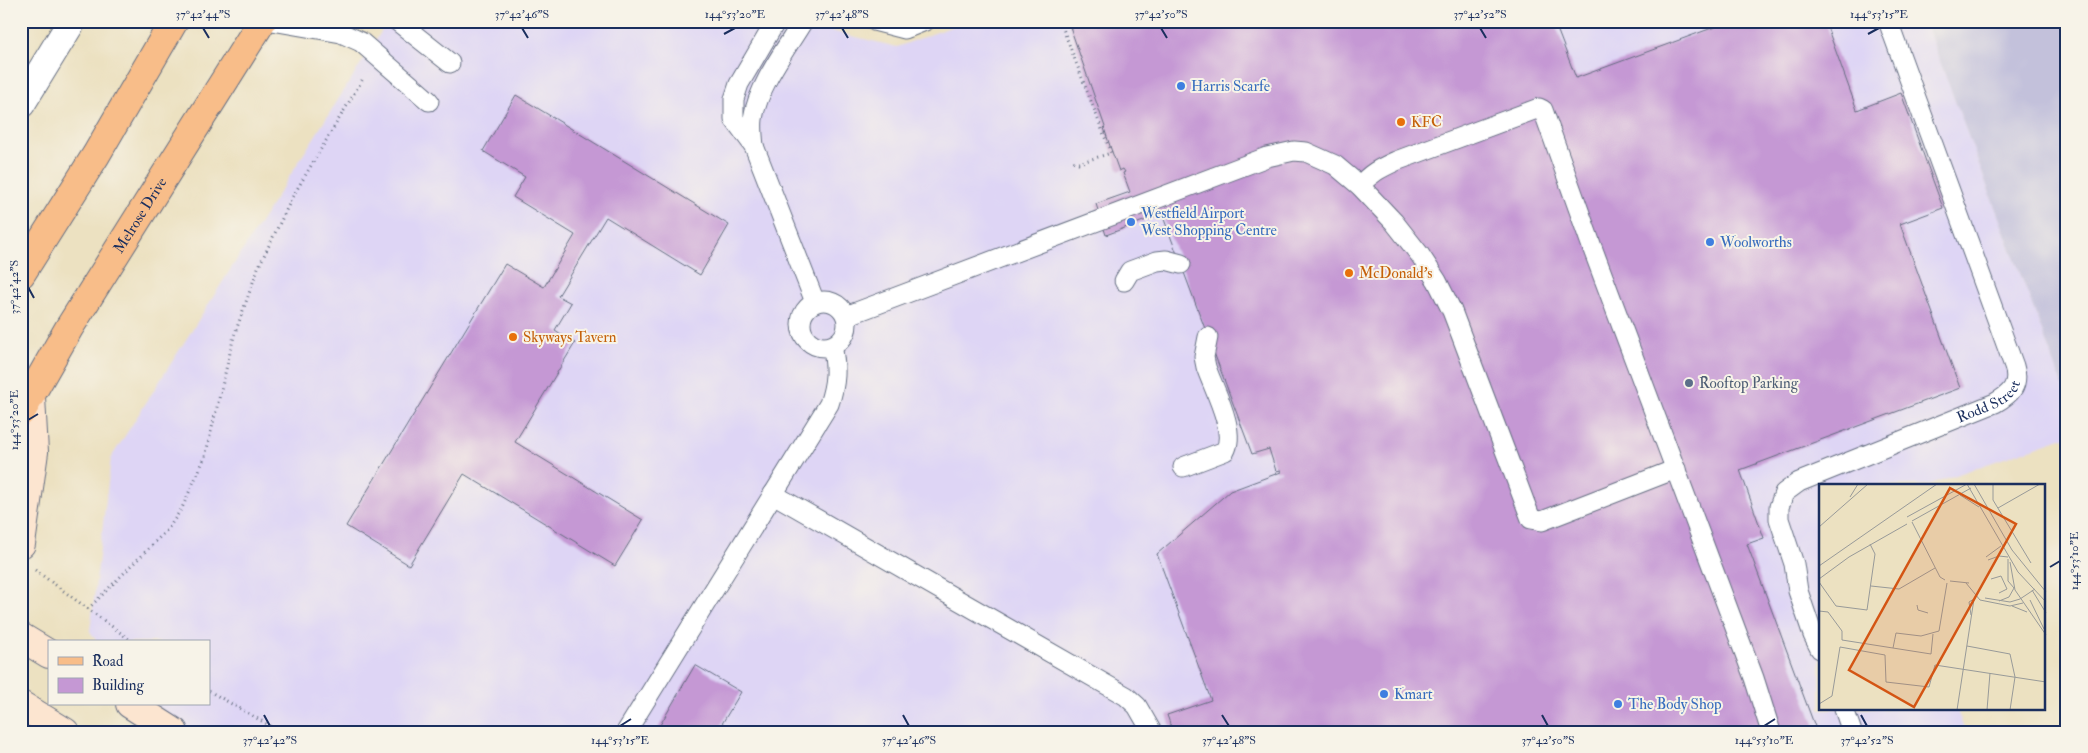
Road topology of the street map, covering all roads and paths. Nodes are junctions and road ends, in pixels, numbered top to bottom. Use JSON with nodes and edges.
{"nodes":[{"id":1,"x":72,"y":21,"type":"edge"},
{"id":2,"x":174,"y":21,"type":"edge"},
{"id":3,"x":262,"y":21,"type":"edge"},
{"id":4,"x":272,"y":21,"type":"edge"},
{"id":5,"x":397,"y":21,"type":"edge"},
{"id":6,"x":776,"y":21,"type":"edge"},
{"id":7,"x":803,"y":21,"type":"edge"},
{"id":8,"x":874,"y":21,"type":"edge"},
{"id":9,"x":925,"y":21,"type":"edge"},
{"id":10,"x":1060,"y":21,"type":"edge"},
{"id":11,"x":1888,"y":21,"type":"edge"},
{"id":12,"x":378,"y":55,"type":"junction"},
{"id":13,"x":450,"y":63,"type":"dead end"},
{"id":14,"x":429,"y":101,"type":"dead end"},
{"id":15,"x":21,"y":104,"type":"edge"},
{"id":16,"x":754,"y":146,"type":"junction"},
{"id":17,"x":1072,"y":161,"type":"dead end"},
{"id":18,"x":1360,"y":186,"type":"junction"},
{"id":19,"x":1181,"y":264,"type":"dead end"},
{"id":20,"x":21,"y":274,"type":"edge"},
{"id":21,"x":1124,"y":281,"type":"dead end"},
{"id":22,"x":815,"y":302,"type":"junction"},
{"id":23,"x":846,"y":316,"type":"junction"},
{"id":24,"x":1208,"y":338,"type":"dead end"},
{"id":25,"x":832,"y":346,"type":"junction"},
{"id":26,"x":26,"y":404,"type":"edge"},
{"id":27,"x":1183,"y":467,"type":"dead end"},
{"id":28,"x":1676,"y":469,"type":"junction"},
{"id":29,"x":772,"y":494,"type":"junction"},
{"id":30,"x":21,"y":544,"type":"edge"},
{"id":31,"x":31,"y":570,"type":"dead end"},
{"id":32,"x":88,"y":609,"type":"junction"},
{"id":33,"x":21,"y":637,"type":"edge"},
{"id":34,"x":131,"y":640,"type":"edge"},
{"id":35,"x":1819,"y":647,"type":"edge"},
{"id":36,"x":48,"y":653,"type":"edge"},
{"id":37,"x":210,"y":692,"type":"edge"},
{"id":38,"x":21,"y":705,"type":"edge"},
{"id":39,"x":133,"y":706,"type":"edge"},
{"id":40,"x":1844,"y":710,"type":"edge"},
{"id":41,"x":65,"y":732,"type":"edge"},
{"id":42,"x":174,"y":732,"type":"edge"},
{"id":43,"x":281,"y":732,"type":"edge"},
{"id":44,"x":626,"y":732,"type":"edge"},
{"id":45,"x":1152,"y":732,"type":"edge"},
{"id":46,"x":1771,"y":732,"type":"edge"},
{"id":47,"x":1852,"y":732,"type":"edge"}],
"edges":[{"from":1,"to":15,"type":"street"},
{"from":2,"to":20,"type":"main road"},
{"from":3,"to":26,"type":"main road","name":"Melrose Drive"},
{"from":4,"to":12,"type":"lane"},
{"from":5,"to":13,"type":"lane"},
{"from":6,"to":16,"type":"lane"},
{"from":7,"to":16,"type":"lane"},
{"from":8,"to":9,"type":"lane"},
{"from":10,"to":17,"type":"path"},
{"from":11,"to":35,"type":"lane","name":"Rodd Street"},
{"from":12,"to":14,"type":"lane"},
{"from":12,"to":32,"type":"path"},
{"from":16,"to":22,"type":"lane"},
{"from":18,"to":23,"type":"lane"},
{"from":18,"to":28,"type":"lane"},
{"from":18,"to":28,"type":"lane"},
{"from":19,"to":21,"type":"lane"},
{"from":22,"to":23,"type":"lane"},
{"from":22,"to":25,"type":"lane"},
{"from":23,"to":25,"type":"lane"},
{"from":24,"to":27,"type":"lane"},
{"from":25,"to":29,"type":"lane"},
{"from":26,"to":30,"type":"main road"},
{"from":28,"to":46,"type":"lane"},
{"from":29,"to":44,"type":"lane"},
{"from":29,"to":45,"type":"lane"},
{"from":31,"to":32,"type":"path"},
{"from":32,"to":34,"type":"path"},
{"from":33,"to":36,"type":"main road"},
{"from":37,"to":43,"type":"path"},
{"from":38,"to":41,"type":"main road"},
{"from":39,"to":42,"type":"main road"},
{"from":40,"to":47,"type":"lane"}]}
